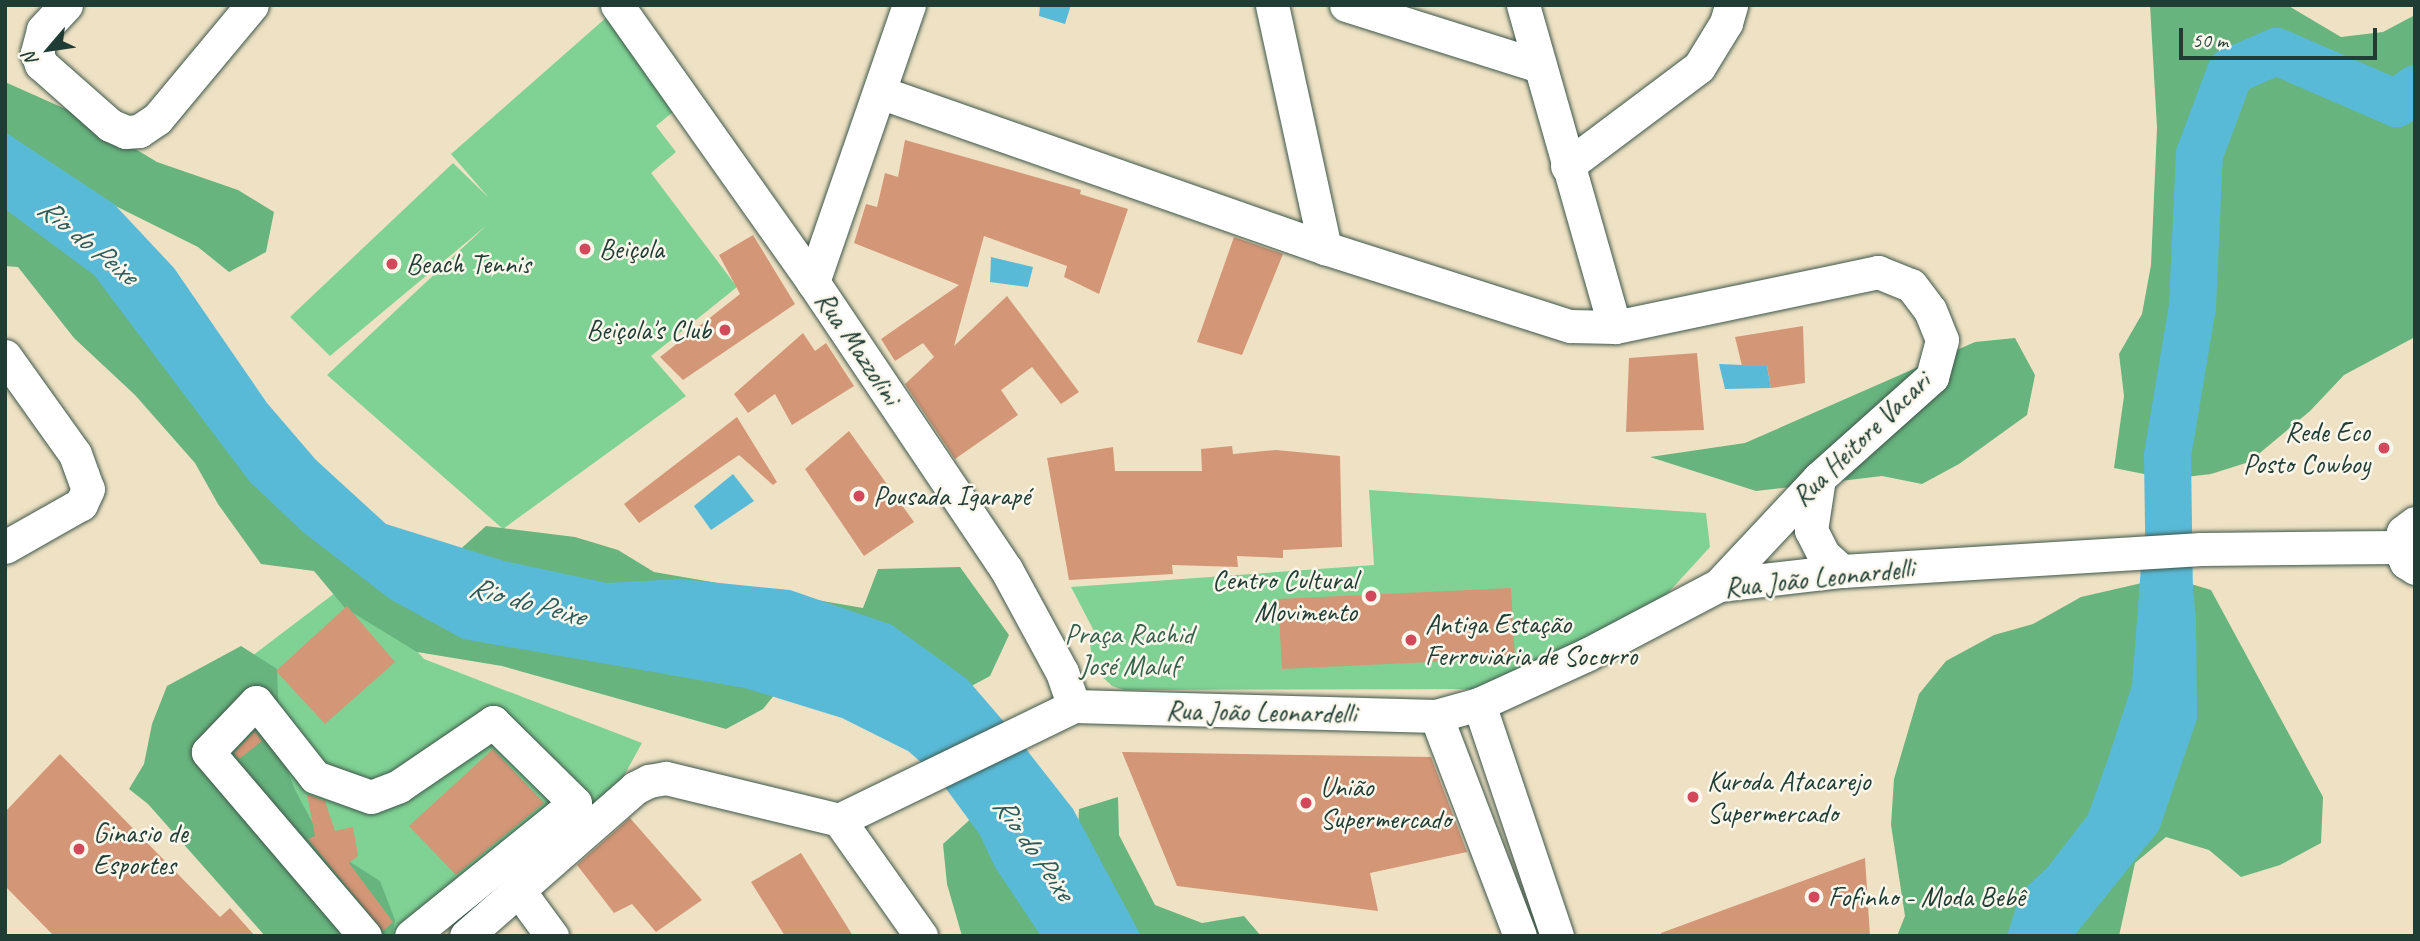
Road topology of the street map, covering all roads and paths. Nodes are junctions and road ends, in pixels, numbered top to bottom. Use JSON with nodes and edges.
{"nodes":[{"id":1,"x":66,"y":5,"type":"edge"},
{"id":2,"x":252,"y":5,"type":"edge"},
{"id":3,"x":909,"y":5,"type":"edge"},
{"id":4,"x":1272,"y":5,"type":"edge"},
{"id":5,"x":1346,"y":5,"type":"edge"},
{"id":6,"x":1523,"y":5,"type":"edge"},
{"id":7,"x":1731,"y":5,"type":"edge"},
{"id":8,"x":630,"y":12,"type":"edge"},
{"id":9,"x":1540,"y":66,"type":"junction"},
{"id":10,"x":882,"y":93,"type":"junction"},
{"id":11,"x":1567,"y":166,"type":"junction"},
{"id":12,"x":1325,"y":248,"type":"junction"},
{"id":13,"x":813,"y":282,"type":"junction"},
{"id":14,"x":1615,"y":327,"type":"junction"},
{"id":15,"x":5,"y":356,"type":"edge"},
{"id":16,"x":1819,"y":478,"type":"junction"},
{"id":17,"x":5,"y":547,"type":"edge"},
{"id":18,"x":2411,"y":556,"type":"edge"},
{"id":19,"x":1842,"y":571,"type":"junction"},
{"id":20,"x":1719,"y":585,"type":"junction"},
{"id":21,"x":1479,"y":704,"type":"junction"},
{"id":22,"x":1074,"y":706,"type":"junction"},
{"id":23,"x":1436,"y":716,"type":"junction"},
{"id":24,"x":839,"y":820,"type":"junction"},
{"id":25,"x":1532,"y":861,"type":"junction"},
{"id":26,"x":1499,"y":874,"type":"junction"},
{"id":27,"x":519,"y":891,"type":"junction"},
{"id":28,"x":920,"y":935,"type":"edge"},
{"id":29,"x":365,"y":936,"type":"edge"},
{"id":30,"x":411,"y":936,"type":"edge"},
{"id":31,"x":466,"y":936,"type":"edge"},
{"id":32,"x":551,"y":936,"type":"edge"},
{"id":33,"x":1520,"y":936,"type":"edge"},
{"id":34,"x":1557,"y":936,"type":"edge"}],
"edges":[{"from":1,"to":2,"type":"street"},
{"from":3,"to":10,"type":"street"},
{"from":4,"to":12,"type":"street"},
{"from":5,"to":9,"type":"street"},
{"from":6,"to":9,"type":"street"},
{"from":7,"to":11,"type":"street"},
{"from":8,"to":13,"type":"street","name":"Rua Mazzolini"},
{"from":9,"to":11,"type":"street"},
{"from":10,"to":12,"type":"street","name":"Rua Heitore Vacari"},
{"from":10,"to":13,"type":"street"},
{"from":11,"to":14,"type":"street"},
{"from":12,"to":14,"type":"street","name":"Rua Heitore Vacari"},
{"from":13,"to":22,"type":"street","name":"Rua Mazzolini"},
{"from":14,"to":16,"type":"street","name":"Rua Heitore Vacari"},
{"from":15,"to":17,"type":"street"},
{"from":16,"to":19,"type":"street"},
{"from":16,"to":20,"type":"street","name":"Rua Heitore Vacari"},
{"from":18,"to":19,"type":"street","name":"Rua João Leonardelli"},
{"from":19,"to":20,"type":"street","name":"Rua João Leonardelli"},
{"from":20,"to":21,"type":"street","name":"Rua João Leonardelli"},
{"from":21,"to":23,"type":"street","name":"Rua João Leonardelli"},
{"from":21,"to":25,"type":"street"},
{"from":22,"to":23,"type":"street","name":"Rua João Leonardelli"},
{"from":22,"to":24,"type":"street"},
{"from":23,"to":26,"type":"street"},
{"from":24,"to":27,"type":"street"},
{"from":24,"to":28,"type":"street"},
{"from":25,"to":26,"type":"street"},
{"from":25,"to":34,"type":"street"},
{"from":26,"to":33,"type":"street"},
{"from":27,"to":31,"type":"street"},
{"from":27,"to":32,"type":"street"},
{"from":29,"to":30,"type":"street"}]}
